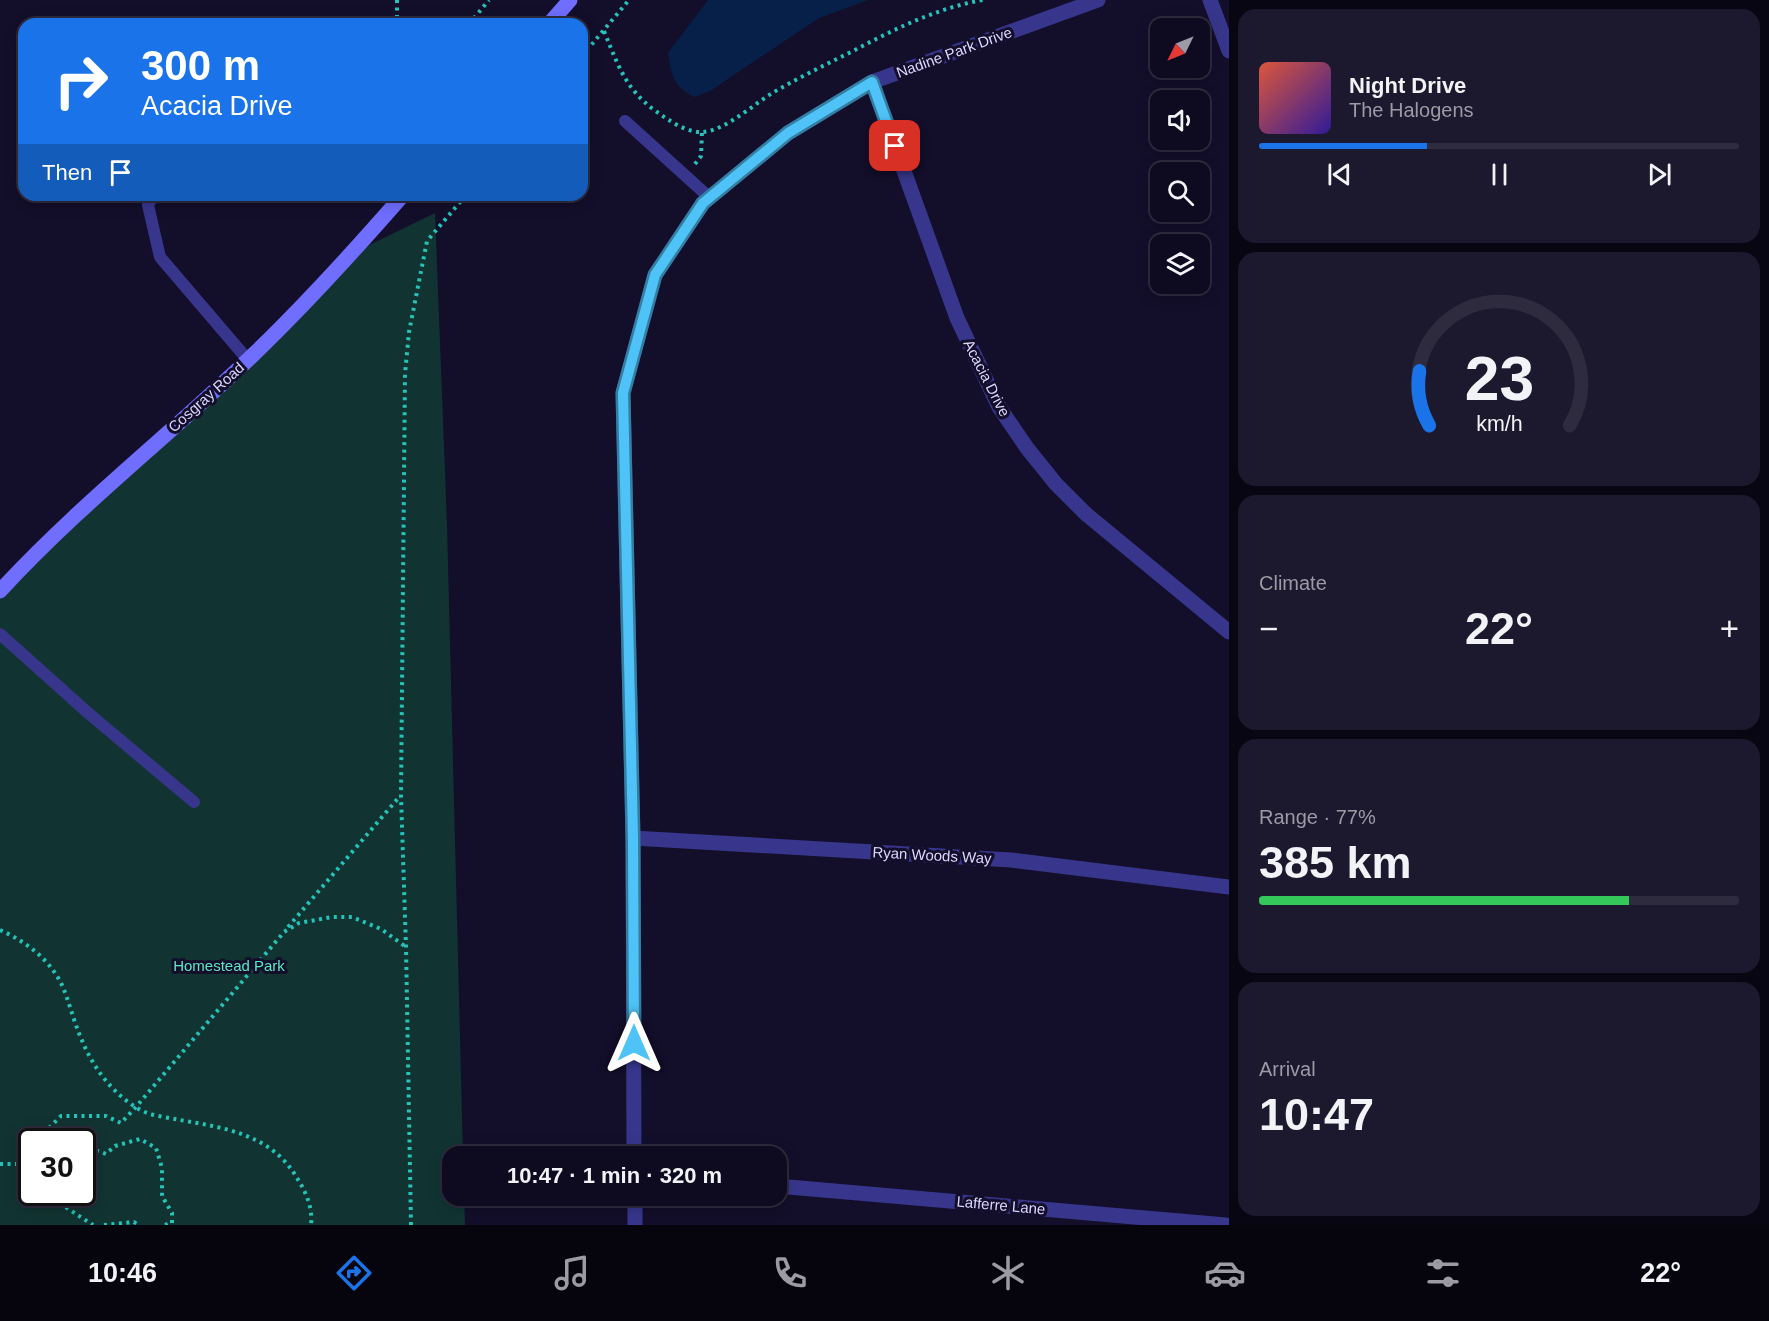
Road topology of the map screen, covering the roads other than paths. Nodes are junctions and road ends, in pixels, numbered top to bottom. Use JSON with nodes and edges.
{"nodes":[{"id":1,"x":570,"y":0,"type":"edge"},
{"id":2,"x":1098,"y":0,"type":"edge"},
{"id":3,"x":1210,"y":0,"type":"edge"},
{"id":4,"x":554,"y":18,"type":"edge"},
{"id":5,"x":1229,"y":51,"type":"edge"},
{"id":6,"x":872,"y":82,"type":"junction"},
{"id":7,"x":625,"y":121,"type":"dead end"},
{"id":8,"x":710,"y":198,"type":"junction"},
{"id":9,"x":150,"y":201,"type":"edge"},
{"id":10,"x":398,"y":201,"type":"edge"},
{"id":11,"x":248,"y":360,"type":"junction"},
{"id":12,"x":0,"y":591,"type":"edge"},
{"id":13,"x":1229,"y":632,"type":"edge"},
{"id":14,"x":0,"y":634,"type":"edge"},
{"id":15,"x":194,"y":802,"type":"dead end"},
{"id":16,"x":633,"y":838,"type":"junction"},
{"id":17,"x":1229,"y":887,"type":"edge"},
{"id":18,"x":634,"y":1146,"type":"edge"},
{"id":19,"x":787,"y":1187,"type":"edge"},
{"id":20,"x":634,"y":1206,"type":"edge"},
{"id":21,"x":635,"y":1225,"type":"edge"},
{"id":22,"x":1226,"y":1225,"type":"edge"}],
"edges":[{"from":1,"to":4,"type":"main road"},
{"from":2,"to":6,"type":"street","name":"Nadine Park Drive"},
{"from":3,"to":5,"type":"street"},
{"from":6,"to":8,"type":"street","name":"Nadine Park Drive"},
{"from":6,"to":13,"type":"street","name":"Acacia Drive"},
{"from":7,"to":8,"type":"lane"},
{"from":8,"to":16,"type":"street","name":"Nadine Park Drive"},
{"from":9,"to":11,"type":"lane"},
{"from":10,"to":11,"type":"main road","name":"Cosgray Road"},
{"from":11,"to":12,"type":"main road","name":"Cosgray Road"},
{"from":14,"to":15,"type":"lane"},
{"from":16,"to":17,"type":"street","name":"Ryan Woods Way"},
{"from":16,"to":18,"type":"street","name":"Nadine Park Drive"},
{"from":19,"to":22,"type":"street","name":"Lafferre Lane"},
{"from":20,"to":21,"type":"street"}]}
